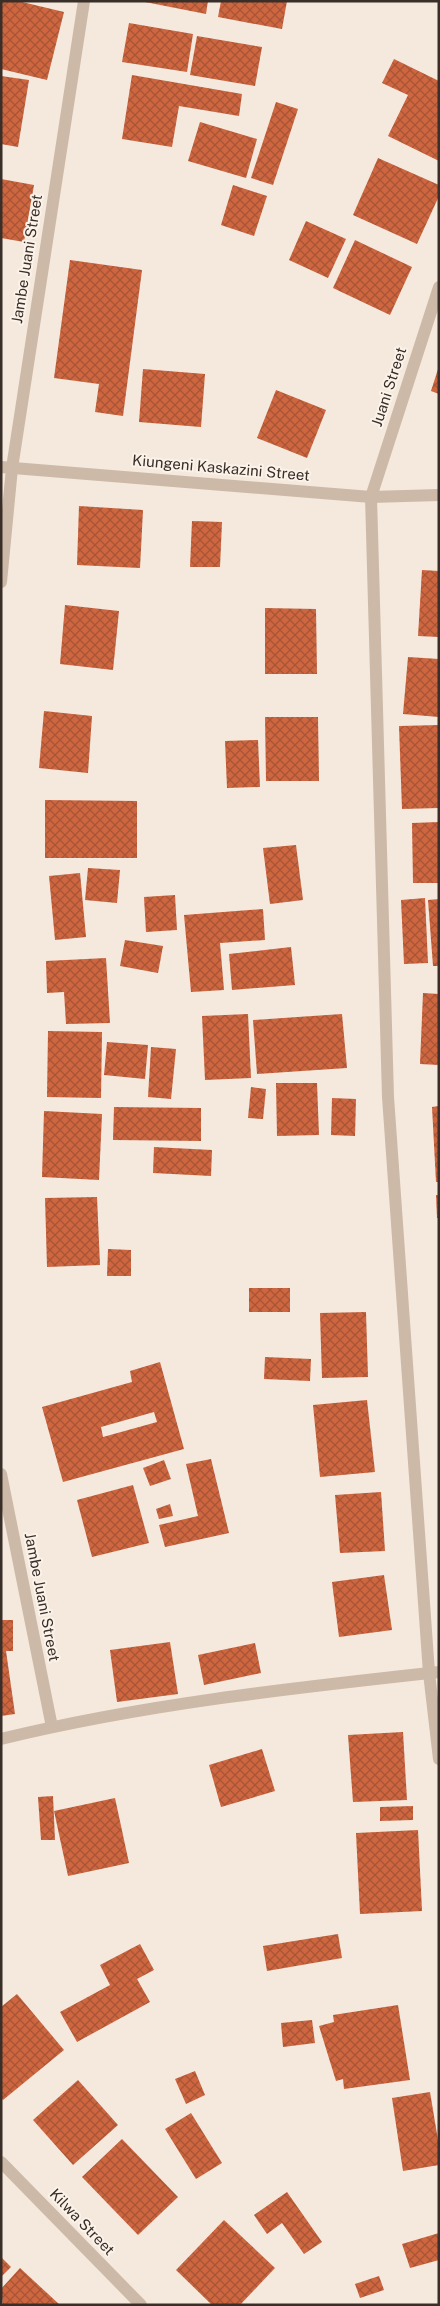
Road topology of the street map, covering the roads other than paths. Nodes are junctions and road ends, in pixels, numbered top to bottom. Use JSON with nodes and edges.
{"nodes":[{"id":1,"x":84,"y":1,"type":"edge"},
{"id":2,"x":439,"y":287,"type":"edge"},
{"id":3,"x":7,"y":467,"type":"edge"},
{"id":4,"x":439,"y":495,"type":"edge"},
{"id":5,"x":371,"y":497,"type":"junction"},
{"id":6,"x":1,"y":582,"type":"edge"},
{"id":7,"x":1,"y":1474,"type":"edge"},
{"id":8,"x":434,"y":1672,"type":"edge"},
{"id":9,"x":52,"y":1726,"type":"junction"},
{"id":10,"x":1,"y":1739,"type":"edge"},
{"id":11,"x":439,"y":1759,"type":"edge"},
{"id":12,"x":1,"y":2162,"type":"edge"},
{"id":13,"x":141,"y":2305,"type":"edge"}],
"edges":[{"from":1,"to":3,"type":"street","name":"Jambe Juani Street"},
{"from":2,"to":5,"type":"street","name":"Juani Street"},
{"from":3,"to":5,"type":"street","name":"Kiungeni Kaskazini Street"},
{"from":3,"to":6,"type":"street","name":"Jambe Juani Street"},
{"from":4,"to":5,"type":"street","name":"Kiungeni Kaskazini Street"},
{"from":5,"to":8,"type":"street","name":"Juani Street"},
{"from":7,"to":9,"type":"street","name":"Jambe Juani Street"},
{"from":8,"to":9,"type":"street"},
{"from":8,"to":11,"type":"street","name":"Juani Street"},
{"from":9,"to":10,"type":"street"},
{"from":12,"to":13,"type":"street","name":"Kilwa Street"}]}
